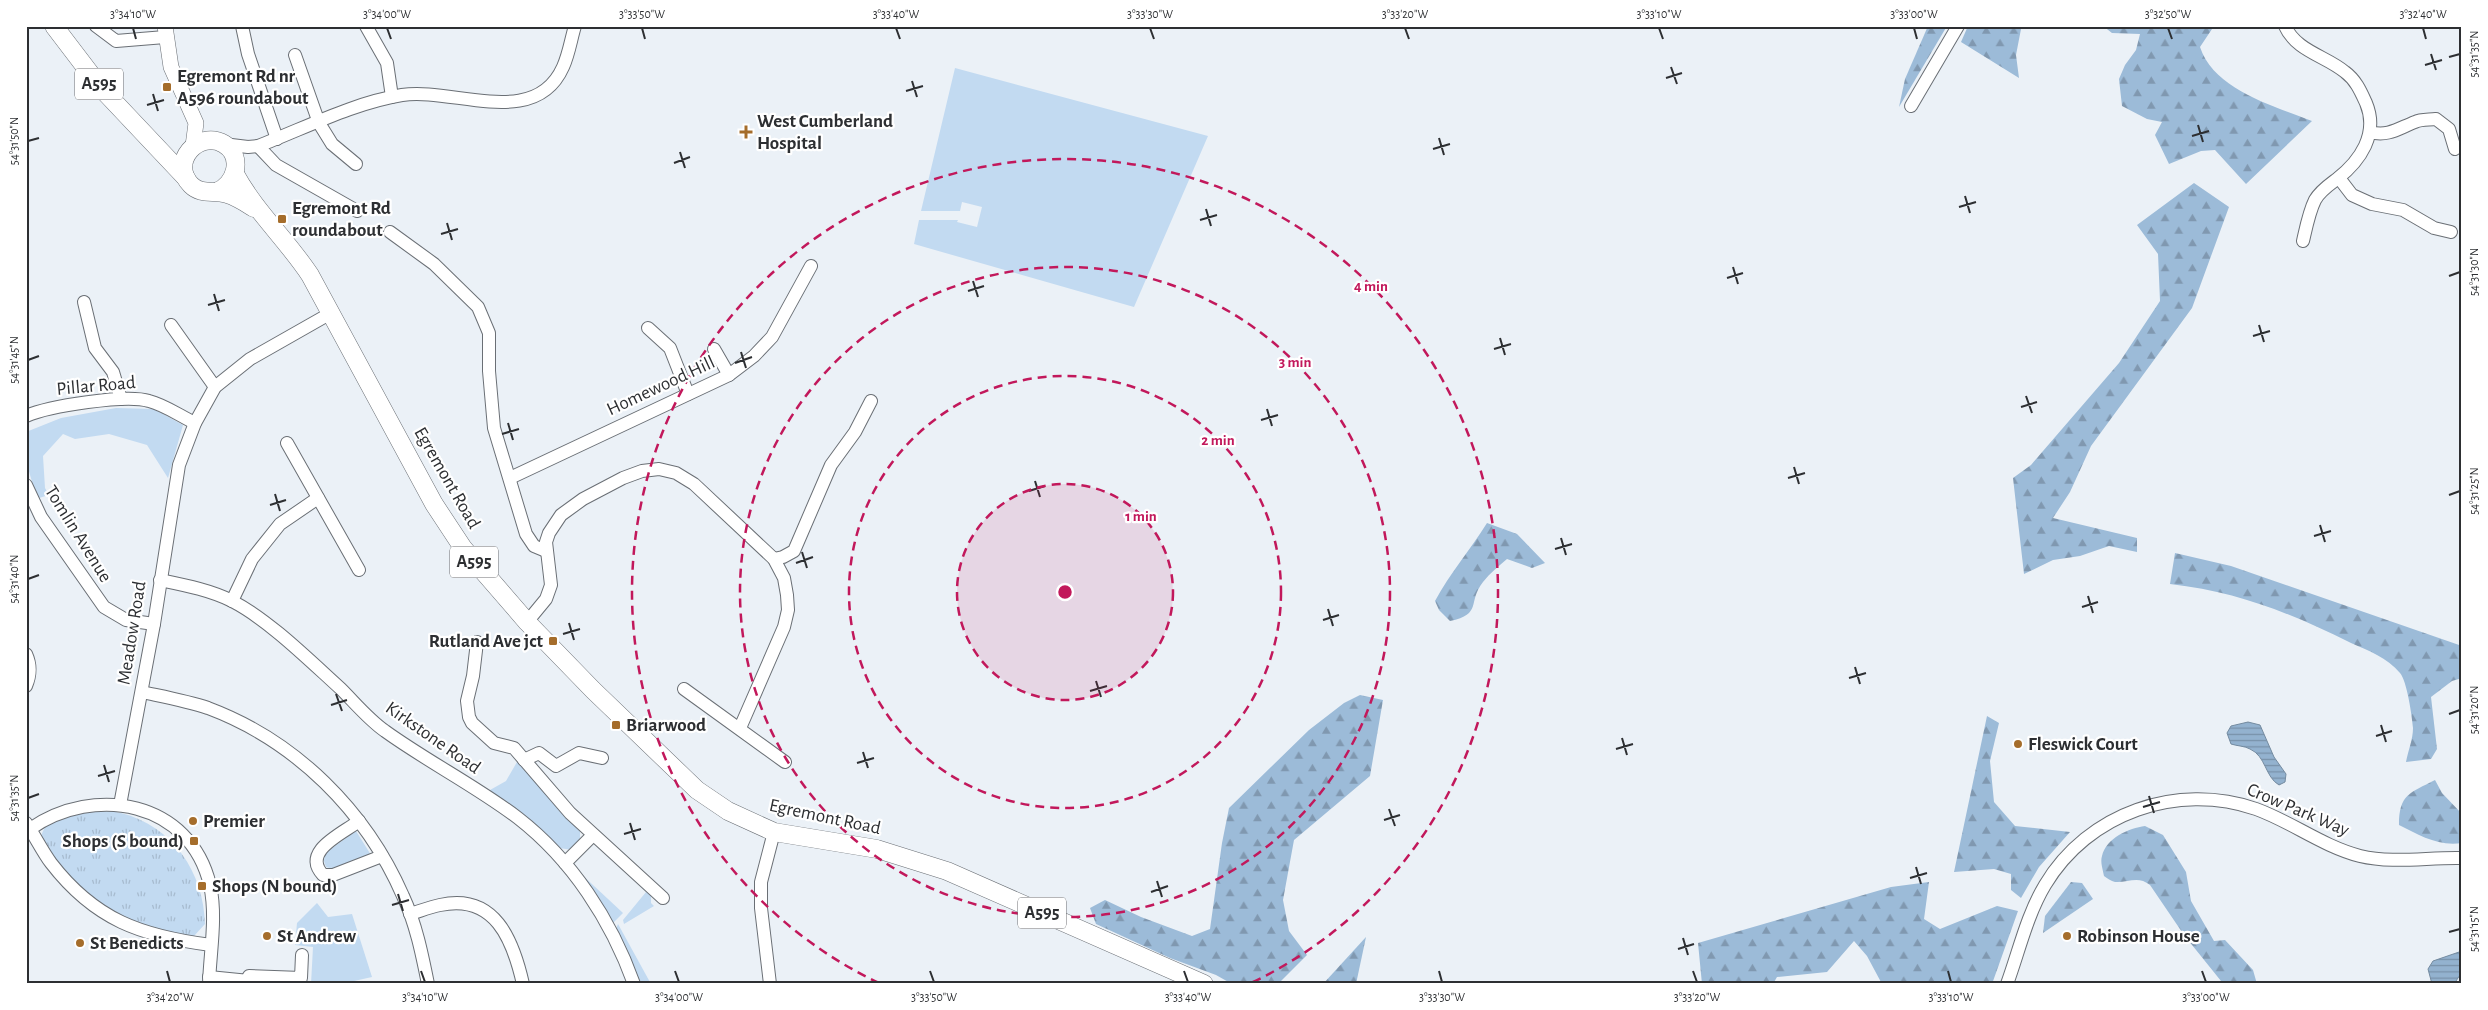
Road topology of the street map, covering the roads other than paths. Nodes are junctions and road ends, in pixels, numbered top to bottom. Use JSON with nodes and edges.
{"nodes":[{"id":1,"x":54,"y":26,"type":"edge"},
{"id":2,"x":96,"y":26,"type":"edge"},
{"id":3,"x":242,"y":26,"type":"edge"},
{"id":4,"x":366,"y":26,"type":"edge"},
{"id":5,"x":575,"y":26,"type":"edge"},
{"id":6,"x":1958,"y":26,"type":"edge"},
{"id":7,"x":2285,"y":26,"type":"edge"},
{"id":8,"x":165,"y":32,"type":"edge"},
{"id":9,"x":295,"y":55,"type":"dead end"},
{"id":10,"x":392,"y":97,"type":"junction"},
{"id":11,"x":1911,"y":106,"type":"dead end"},
{"id":12,"x":191,"y":110,"type":"junction"},
{"id":13,"x":319,"y":122,"type":"junction"},
{"id":14,"x":2370,"y":132,"type":"junction"},
{"id":15,"x":149,"y":137,"type":"junction"},
{"id":16,"x":277,"y":139,"type":"junction"},
{"id":17,"x":220,"y":142,"type":"junction"},
{"id":18,"x":258,"y":146,"type":"junction"},
{"id":19,"x":2455,"y":149,"type":"dead end"},
{"id":20,"x":190,"y":150,"type":"junction"},
{"id":21,"x":356,"y":164,"type":"dead end"},
{"id":22,"x":235,"y":170,"type":"junction"},
{"id":23,"x":186,"y":178,"type":"junction"},
{"id":24,"x":2339,"y":178,"type":"junction"},
{"id":25,"x":216,"y":192,"type":"junction"},
{"id":26,"x":357,"y":211,"type":"dead end"},
{"id":27,"x":262,"y":214,"type":"junction"},
{"id":28,"x":390,"y":232,"type":"dead end"},
{"id":29,"x":2451,"y":232,"type":"dead end"},
{"id":30,"x":2303,"y":241,"type":"dead end"},
{"id":31,"x":812,"y":266,"type":"dead end"},
{"id":32,"x":84,"y":302,"type":"dead end"},
{"id":33,"x":331,"y":313,"type":"junction"},
{"id":34,"x":171,"y":325,"type":"dead end"},
{"id":35,"x":648,"y":328,"type":"dead end"},
{"id":36,"x":714,"y":349,"type":"dead end"},
{"id":37,"x":729,"y":375,"type":"junction"},
{"id":38,"x":215,"y":387,"type":"junction"},
{"id":39,"x":688,"y":394,"type":"junction"},
{"id":40,"x":121,"y":399,"type":"junction"},
{"id":41,"x":871,"y":402,"type":"dead end"},
{"id":42,"x":26,"y":416,"type":"edge"},
{"id":43,"x":195,"y":424,"type":"junction"},
{"id":44,"x":287,"y":443,"type":"dead end"},
{"id":45,"x":510,"y":478,"type":"junction"},
{"id":46,"x":26,"y":485,"type":"edge"},
{"id":47,"x":318,"y":498,"type":"junction"},
{"id":48,"x":546,"y":551,"type":"junction"},
{"id":49,"x":774,"y":559,"type":"junction"},
{"id":50,"x":359,"y":570,"type":"dead end"},
{"id":51,"x":160,"y":580,"type":"junction"},
{"id":52,"x":232,"y":601,"type":"junction"},
{"id":53,"x":527,"y":622,"type":"junction"},
{"id":54,"x":154,"y":624,"type":"junction"},
{"id":55,"x":477,"y":642,"type":"dead end"},
{"id":56,"x":26,"y":654,"type":"edge"},
{"id":57,"x":26,"y":686,"type":"edge"},
{"id":58,"x":684,"y":689,"type":"dead end"},
{"id":59,"x":142,"y":692,"type":"junction"},
{"id":60,"x":740,"y":728,"type":"junction"},
{"id":61,"x":602,"y":758,"type":"dead end"},
{"id":62,"x":524,"y":760,"type":"junction"},
{"id":63,"x":785,"y":762,"type":"dead end"},
{"id":64,"x":120,"y":805,"type":"junction"},
{"id":65,"x":359,"y":822,"type":"junction"},
{"id":66,"x":28,"y":826,"type":"edge"},
{"id":67,"x":774,"y":832,"type":"junction"},
{"id":68,"x":593,"y":835,"type":"junction"},
{"id":69,"x":382,"y":856,"type":"junction"},
{"id":70,"x":2462,"y":858,"type":"edge"},
{"id":71,"x":565,"y":863,"type":"junction"},
{"id":72,"x":663,"y":898,"type":"dead end"},
{"id":73,"x":410,"y":914,"type":"junction"},
{"id":74,"x":211,"y":945,"type":"junction"},
{"id":75,"x":302,"y":955,"type":"dead end"},
{"id":76,"x":209,"y":980,"type":"edge"},
{"id":77,"x":428,"y":984,"type":"edge"},
{"id":78,"x":523,"y":984,"type":"edge"},
{"id":79,"x":634,"y":984,"type":"edge"},
{"id":80,"x":770,"y":984,"type":"edge"},
{"id":81,"x":1204,"y":984,"type":"edge"},
{"id":82,"x":2007,"y":984,"type":"edge"}],
"edges":[{"from":1,"to":15,"type":"highway","number":"A595"},
{"from":2,"to":8,"type":"street"},
{"from":3,"to":16,"type":"street"},
{"from":4,"to":10,"type":"street"},
{"from":5,"to":10,"type":"street"},
{"from":6,"to":11,"type":"street"},
{"from":7,"to":14,"type":"street"},
{"from":8,"to":12,"type":"main road"},
{"from":9,"to":13,"type":"street"},
{"from":10,"to":13,"type":"street"},
{"from":12,"to":17,"type":"main road"},
{"from":12,"to":20,"type":"main road"},
{"from":13,"to":16,"type":"street"},
{"from":13,"to":21,"type":"street"},
{"from":14,"to":19,"type":"street"},
{"from":14,"to":24,"type":"street"},
{"from":15,"to":20,"type":"highway","number":"A595"},
{"from":15,"to":23,"type":"highway","number":"A595"},
{"from":16,"to":18,"type":"street"},
{"from":17,"to":18,"type":"street"},
{"from":17,"to":20,"type":"highway"},
{"from":17,"to":22,"type":"highway","number":"A595"},
{"from":18,"to":22,"type":"street"},
{"from":18,"to":26,"type":"street"},
{"from":20,"to":23,"type":"highway"},
{"from":22,"to":25,"type":"highway"},
{"from":22,"to":27,"type":"highway","number":"A595"},
{"from":23,"to":25,"type":"highway","number":"A595"},
{"from":24,"to":29,"type":"street"},
{"from":24,"to":30,"type":"street"},
{"from":25,"to":27,"type":"highway","number":"A595"},
{"from":27,"to":33,"type":"highway","name":"Egremont Road","number":"A595"},
{"from":28,"to":45,"type":"street"},
{"from":31,"to":37,"type":"street","name":"Homewood Hill"},
{"from":32,"to":40,"type":"street"},
{"from":33,"to":38,"type":"street","name":"Meadow Road"},
{"from":33,"to":53,"type":"highway","name":"Egremont Road","number":"A595"},
{"from":34,"to":38,"type":"street"},
{"from":35,"to":39,"type":"street"},
{"from":36,"to":37,"type":"street"},
{"from":37,"to":39,"type":"street","name":"Homewood Hill"},
{"from":38,"to":43,"type":"street","name":"Meadow Road"},
{"from":39,"to":45,"type":"street","name":"Homewood Hill"},
{"from":40,"to":42,"type":"street","name":"Pillar Road"},
{"from":40,"to":43,"type":"street","name":"Pillar Road"},
{"from":41,"to":49,"type":"street"},
{"from":43,"to":51,"type":"street","name":"Meadow Road"},
{"from":44,"to":47,"type":"street"},
{"from":45,"to":48,"type":"street"},
{"from":46,"to":54,"type":"street","name":"Tomlin Avenue"},
{"from":47,"to":50,"type":"street"},
{"from":47,"to":52,"type":"street"},
{"from":48,"to":49,"type":"street"},
{"from":48,"to":53,"type":"street"},
{"from":49,"to":60,"type":"street"},
{"from":51,"to":52,"type":"street","name":"Kirkstone Road"},
{"from":51,"to":54,"type":"street","name":"Meadow Road"},
{"from":52,"to":71,"type":"street","name":"Kirkstone Road"},
{"from":53,"to":67,"type":"highway","name":"Egremont Road","number":"A595"},
{"from":54,"to":59,"type":"street","name":"Meadow Road"},
{"from":55,"to":62,"type":"street"},
{"from":56,"to":57,"type":"street"},
{"from":58,"to":60,"type":"street"},
{"from":59,"to":64,"type":"street","name":"Meadow Road"},
{"from":59,"to":65,"type":"street"},
{"from":60,"to":63,"type":"street"},
{"from":61,"to":62,"type":"street"},
{"from":62,"to":68,"type":"street"},
{"from":64,"to":66,"type":"street"},
{"from":64,"to":74,"type":"street"},
{"from":65,"to":69,"type":"street"},
{"from":65,"to":69,"type":"street"},
{"from":66,"to":74,"type":"street"},
{"from":67,"to":80,"type":"street"},
{"from":67,"to":81,"type":"highway","name":"Egremont Road","number":"A595"},
{"from":68,"to":71,"type":"street"},
{"from":68,"to":72,"type":"street"},
{"from":69,"to":73,"type":"street"},
{"from":70,"to":82,"type":"street","name":"Crow Park Way"},
{"from":71,"to":79,"type":"street","name":"Kirkstone Road"},
{"from":73,"to":77,"type":"street"},
{"from":73,"to":78,"type":"street"},
{"from":74,"to":76,"type":"street"},
{"from":75,"to":76,"type":"street"}]}
